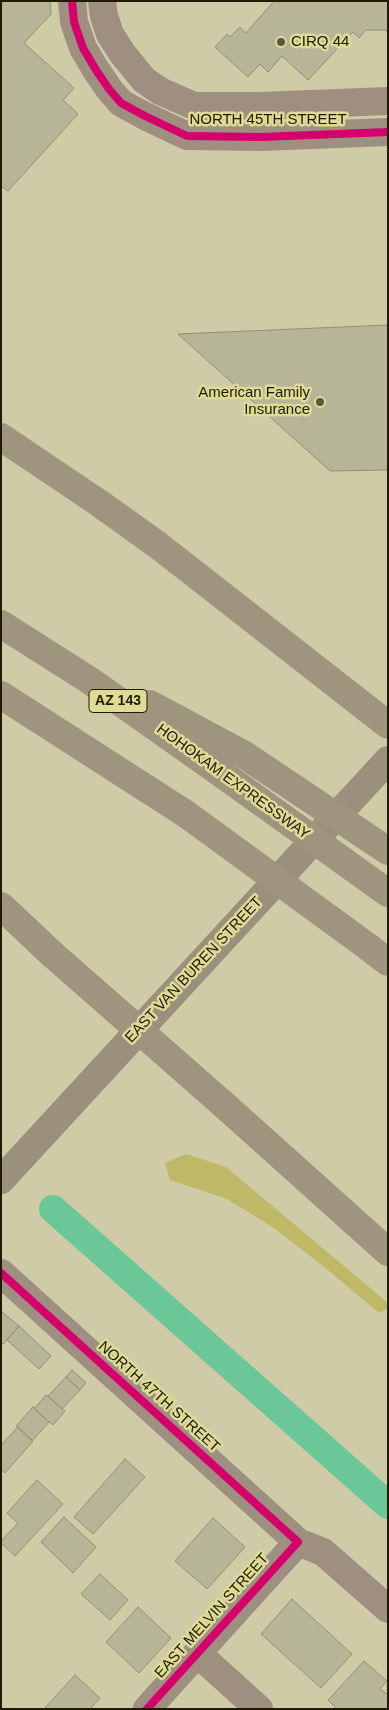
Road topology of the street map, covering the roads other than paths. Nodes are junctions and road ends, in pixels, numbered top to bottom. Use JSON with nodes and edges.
{"nodes":[{"id":1,"x":72,"y":1,"type":"edge"},
{"id":2,"x":102,"y":1,"type":"edge"},
{"id":3,"x":388,"y":101,"type":"edge"},
{"id":4,"x":388,"y":132,"type":"edge"},
{"id":5,"x":1,"y":437,"type":"edge"},
{"id":6,"x":7,"y":627,"type":"edge"},
{"id":7,"x":1,"y":695,"type":"edge"},
{"id":8,"x":388,"y":725,"type":"edge"},
{"id":9,"x":388,"y":760,"type":"edge"},
{"id":10,"x":388,"y":851,"type":"edge"},
{"id":11,"x":388,"y":892,"type":"edge"},
{"id":12,"x":1,"y":906,"type":"edge"},
{"id":13,"x":1,"y":914,"type":"edge"},
{"id":14,"x":52,"y":954,"type":"junction"},
{"id":15,"x":377,"y":954,"type":"edge"},
{"id":16,"x":1,"y":1180,"type":"edge"},
{"id":17,"x":388,"y":1252,"type":"edge"},
{"id":18,"x":1,"y":1273,"type":"edge"},
{"id":19,"x":298,"y":1542,"type":"junction"},
{"id":20,"x":388,"y":1609,"type":"edge"},
{"id":21,"x":197,"y":1653,"type":"junction"},
{"id":22,"x":147,"y":1709,"type":"edge"},
{"id":23,"x":259,"y":1709,"type":"edge"}],
"edges":[{"from":1,"to":4,"type":"street","name":"NORTH 45TH STREET"},
{"from":2,"to":3,"type":"street","name":"NORTH 45TH STREET"},
{"from":5,"to":8,"type":"highway"},
{"from":6,"to":10,"type":"highway","bridge":true},
{"from":6,"to":11,"type":"highway","name":"HOHOKAM EXPRESSWAY","number":"AZ 143","bridge":true},
{"from":7,"to":15,"type":"highway","bridge":true},
{"from":9,"to":16,"type":"main road","name":"EAST VAN BUREN STREET"},
{"from":12,"to":14,"type":"highway"},
{"from":13,"to":14,"type":"highway"},
{"from":14,"to":17,"type":"highway","bridge":true},
{"from":18,"to":19,"type":"street","name":"NORTH 47TH STREET"},
{"from":19,"to":20,"type":"street"},
{"from":19,"to":21,"type":"street","name":"EAST MELVIN STREET"},
{"from":21,"to":22,"type":"street","name":"EAST MELVIN STREET"},
{"from":21,"to":23,"type":"street"}]}
